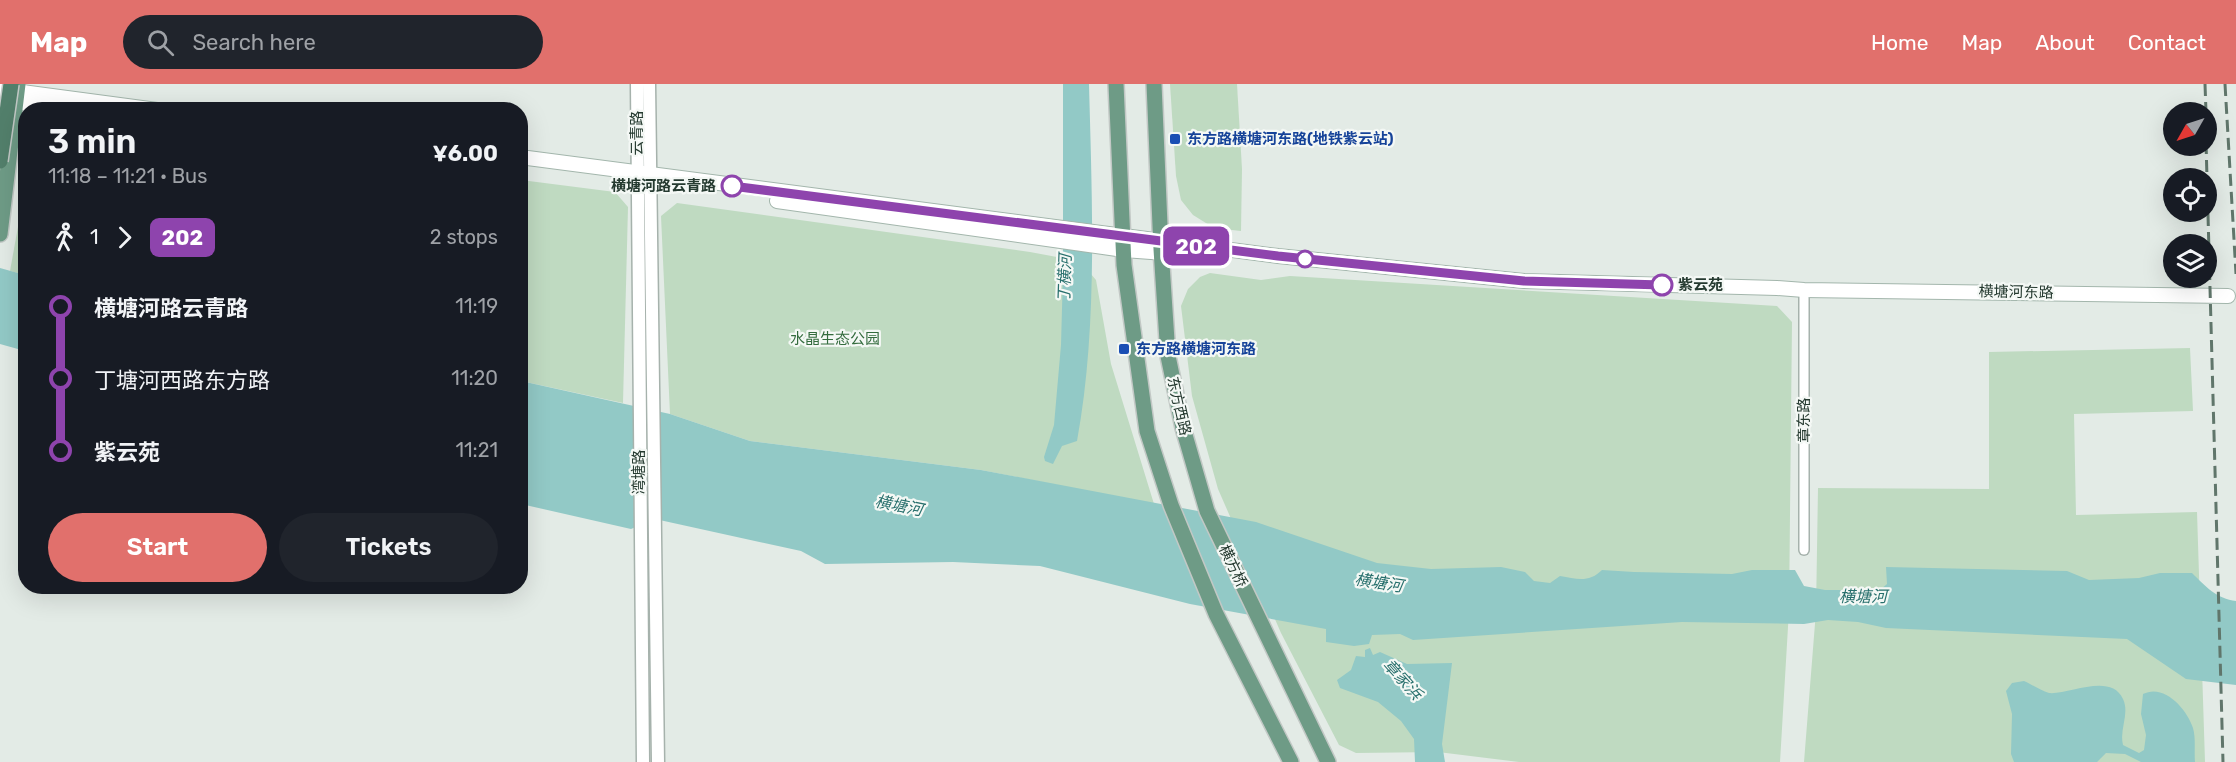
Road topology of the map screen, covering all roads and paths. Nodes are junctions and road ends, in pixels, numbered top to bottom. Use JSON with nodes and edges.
{"nodes":[{"id":1,"x":637,"y":84,"type":"edge"},
{"id":2,"x":649,"y":84,"type":"edge"},
{"id":3,"x":1116,"y":84,"type":"edge"},
{"id":4,"x":1154,"y":84,"type":"edge"},
{"id":5,"x":0,"y":89,"type":"edge"},
{"id":6,"x":16,"y":90,"type":"edge"},
{"id":7,"x":0,"y":98,"type":"edge"},
{"id":8,"x":44,"y":102,"type":"edge"},
{"id":9,"x":101,"y":102,"type":"edge"},
{"id":10,"x":528,"y":158,"type":"edge"},
{"id":11,"x":0,"y":161,"type":"edge"},
{"id":12,"x":528,"y":168,"type":"edge"},
{"id":13,"x":643,"y":178,"type":"junction"},
{"id":14,"x":0,"y":234,"type":"edge"},
{"id":15,"x":1124,"y":243,"type":"junction"},
{"id":16,"x":1161,"y":247,"type":"junction"},
{"id":17,"x":1804,"y":290,"type":"junction"},
{"id":18,"x":2228,"y":296,"type":"dead end"},
{"id":19,"x":1207,"y":511,"type":"joint"},
{"id":20,"x":1804,"y":550,"type":"dead end"},
{"id":21,"x":643,"y":762,"type":"edge"},
{"id":22,"x":658,"y":762,"type":"edge"},
{"id":23,"x":1291,"y":762,"type":"edge"},
{"id":24,"x":1328,"y":762,"type":"edge"}],
"edges":[{"from":1,"to":13,"type":"street","name":"云青路"},
{"from":2,"to":13,"type":"street","name":"云青路"},
{"from":3,"to":15,"type":"main road"},
{"from":4,"to":16,"type":"main road","name":"东方西路"},
{"from":5,"to":6,"type":"main road"},
{"from":6,"to":7,"type":"main road"},
{"from":6,"to":8,"type":"main road"},
{"from":6,"to":9,"type":"main road"},
{"from":6,"to":11,"type":"highway","bridge":true},
{"from":6,"to":14,"type":"main road"},
{"from":10,"to":13,"type":"main road"},
{"from":12,"to":13,"type":"main road"},
{"from":13,"to":15,"type":"main road","name":"横塘河东路"},
{"from":13,"to":21,"type":"street","name":"湾塘路"},
{"from":13,"to":22,"type":"street"},
{"from":15,"to":16,"type":"main road","name":"横塘河东路"},
{"from":15,"to":23,"type":"main road"},
{"from":16,"to":17,"type":"main road","name":"横塘河东路"},
{"from":16,"to":19,"type":"main road","name":"东方西路"},
{"from":17,"to":18,"type":"main road","name":"横塘河东路"},
{"from":17,"to":20,"type":"street","name":"章东路"},
{"from":19,"to":24,"type":"main road","name":"横方桥"}]}
